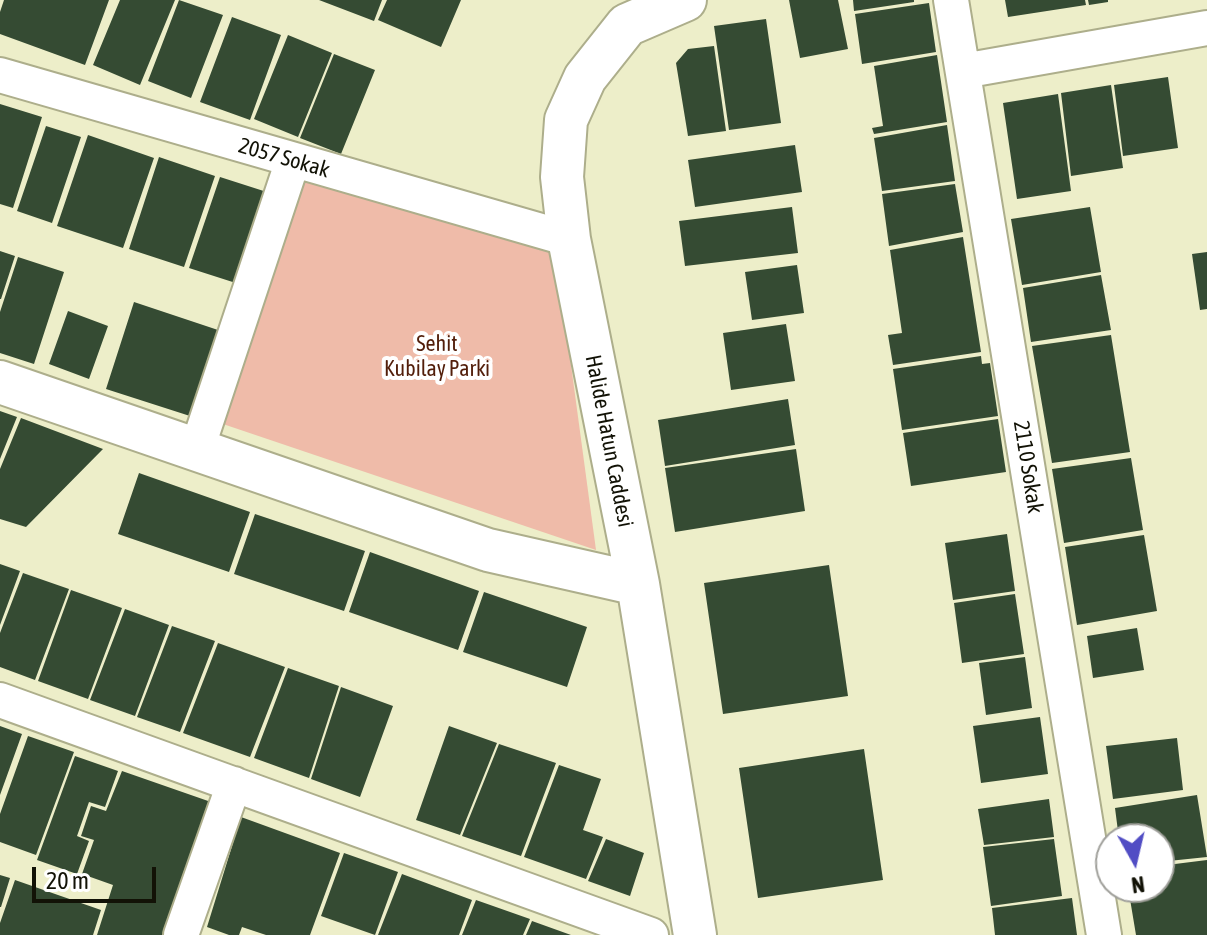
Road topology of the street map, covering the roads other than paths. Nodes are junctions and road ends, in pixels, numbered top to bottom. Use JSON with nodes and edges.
{"nodes":[{"id":1,"x":685,"y":0,"type":"edge"},
{"id":2,"x":951,"y":0,"type":"edge"},
{"id":3,"x":627,"y":8,"type":"edge"},
{"id":4,"x":1207,"y":28,"type":"edge"},
{"id":5,"x":963,"y":71,"type":"junction"},
{"id":6,"x":0,"y":75,"type":"edge"},
{"id":7,"x":293,"y":160,"type":"junction"},
{"id":8,"x":569,"y":239,"type":"junction"},
{"id":9,"x":0,"y":382,"type":"edge"},
{"id":10,"x":197,"y":449,"type":"junction"},
{"id":11,"x":638,"y":584,"type":"junction"},
{"id":12,"x":0,"y":700,"type":"edge"},
{"id":13,"x":234,"y":784,"type":"junction"},
{"id":14,"x":181,"y":935,"type":"edge"},
{"id":15,"x":651,"y":935,"type":"edge"},
{"id":16,"x":695,"y":935,"type":"edge"},
{"id":17,"x":1104,"y":935,"type":"edge"}],
"edges":[{"from":1,"to":3,"type":"street","name":"Halide Hatun Caddesi"},
{"from":2,"to":5,"type":"street","name":"2110 Sokak"},
{"from":3,"to":8,"type":"street","name":"Halide Hatun Caddesi"},
{"from":4,"to":5,"type":"street"},
{"from":5,"to":17,"type":"street","name":"2110 Sokak"},
{"from":6,"to":7,"type":"street","name":"2057 Sokak"},
{"from":7,"to":8,"type":"street","name":"2057 Sokak"},
{"from":7,"to":10,"type":"street"},
{"from":8,"to":11,"type":"street","name":"Halide Hatun Caddesi"},
{"from":9,"to":10,"type":"street"},
{"from":10,"to":11,"type":"street"},
{"from":11,"to":16,"type":"street","name":"Halide Hatun Caddesi"},
{"from":12,"to":13,"type":"street"},
{"from":13,"to":14,"type":"street"},
{"from":13,"to":15,"type":"street"}]}
